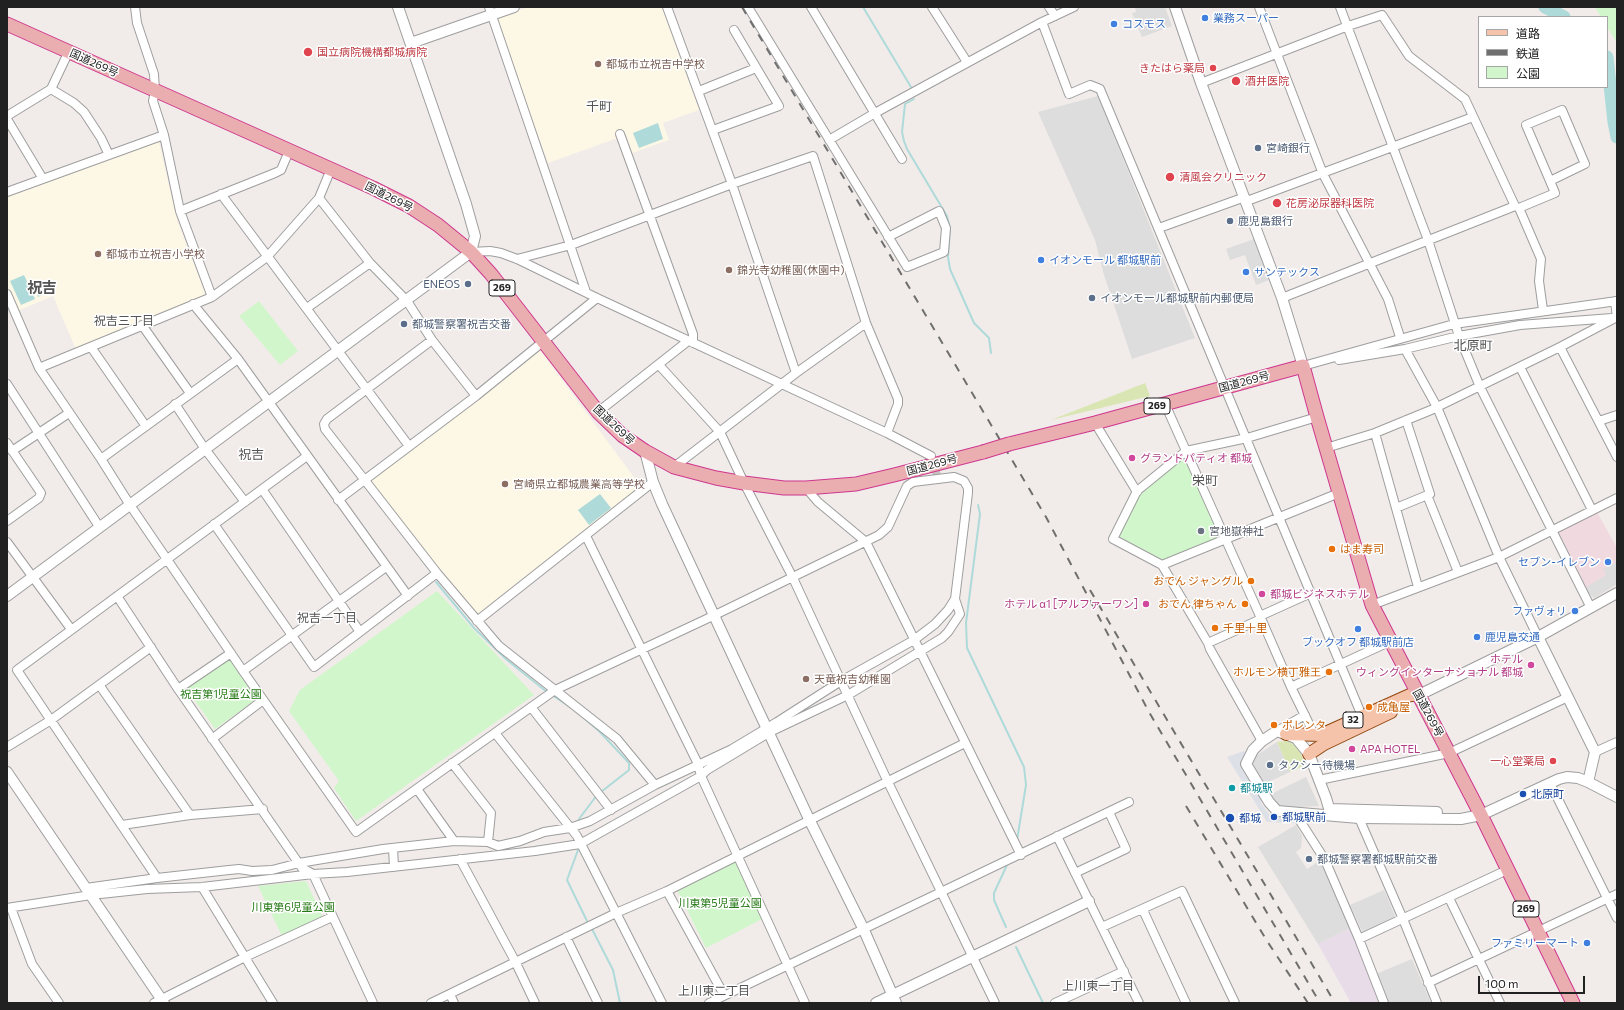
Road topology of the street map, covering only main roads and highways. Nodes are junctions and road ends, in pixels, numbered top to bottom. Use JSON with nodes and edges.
{"nodes":[{"id":1,"x":7,"y":24,"type":"edge"},
{"id":2,"x":1419,"y":695,"type":"junction"},
{"id":3,"x":1281,"y":732,"type":"road end"},
{"id":4,"x":1309,"y":754,"type":"road end"},
{"id":5,"x":1573,"y":1003,"type":"edge"}],
"edges":[{"from":1,"to":2,"type":"highway","name":"国道269号","number":"269","bridge":true},
{"from":2,"to":3,"type":"main road","number":"32"},
{"from":2,"to":4,"type":"main road","number":"32"},
{"from":2,"to":5,"type":"highway","name":"国道269号","number":"269"}]}
